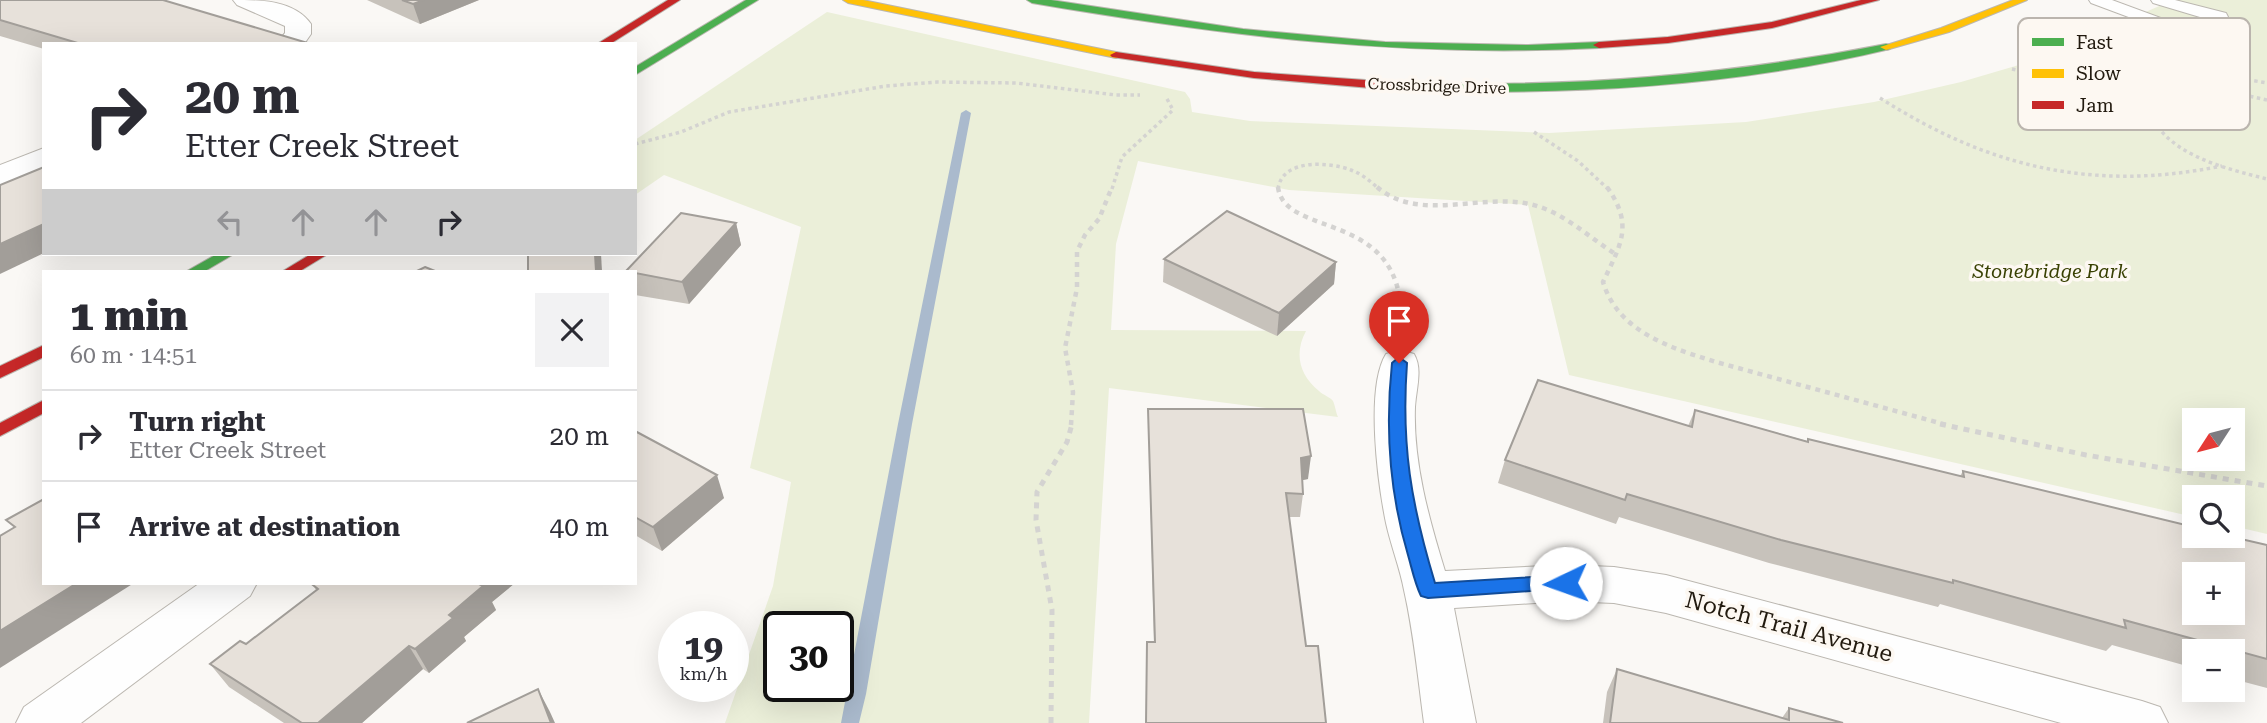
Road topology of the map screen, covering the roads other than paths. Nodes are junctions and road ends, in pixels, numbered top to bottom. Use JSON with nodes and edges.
{"nodes":[{"id":1,"x":246,"y":0,"type":"edge"},
{"id":2,"x":675,"y":0,"type":"edge"},
{"id":3,"x":753,"y":0,"type":"edge"},
{"id":4,"x":848,"y":0,"type":"edge"},
{"id":5,"x":1032,"y":0,"type":"edge"},
{"id":6,"x":1874,"y":0,"type":"edge"},
{"id":7,"x":2022,"y":0,"type":"edge"},
{"id":8,"x":2097,"y":0,"type":"edge"},
{"id":9,"x":2159,"y":0,"type":"edge"},
{"id":10,"x":2145,"y":18,"type":"edge"},
{"id":11,"x":2220,"y":18,"type":"edge"},
{"id":12,"x":294,"y":39,"type":"edge"},
{"id":13,"x":604,"y":42,"type":"edge"},
{"id":14,"x":637,"y":71,"type":"edge"},
{"id":15,"x":42,"y":158,"type":"edge"},
{"id":16,"x":0,"y":177,"type":"edge"},
{"id":17,"x":223,"y":256,"type":"edge"},
{"id":18,"x":317,"y":256,"type":"edge"},
{"id":19,"x":196,"y":270,"type":"edge"},
{"id":20,"x":292,"y":270,"type":"edge"},
{"id":21,"x":1400,"y":341,"type":"road end"},
{"id":22,"x":42,"y":351,"type":"edge"},
{"id":23,"x":0,"y":373,"type":"edge"},
{"id":24,"x":42,"y":407,"type":"edge"},
{"id":25,"x":0,"y":430,"type":"edge"},
{"id":26,"x":231,"y":585,"type":"edge"},
{"id":27,"x":1428,"y":591,"type":"junction"},
{"id":28,"x":64,"y":718,"type":"edge"},
{"id":29,"x":1450,"y":723,"type":"edge"},
{"id":30,"x":2142,"y":723,"type":"edge"}],
"edges":[{"from":1,"to":12,"type":"street"},
{"from":2,"to":13,"type":"street"},
{"from":3,"to":14,"type":"street"},
{"from":4,"to":7,"type":"street","name":"Crossbridge Drive"},
{"from":5,"to":6,"type":"street"},
{"from":8,"to":10,"type":"lane"},
{"from":9,"to":11,"type":"lane"},
{"from":15,"to":16,"type":"street"},
{"from":17,"to":19,"type":"street"},
{"from":18,"to":20,"type":"street"},
{"from":21,"to":27,"type":"street"},
{"from":22,"to":23,"type":"street"},
{"from":24,"to":25,"type":"street"},
{"from":26,"to":28,"type":"street"},
{"from":27,"to":29,"type":"street"},
{"from":27,"to":30,"type":"street","name":"Notch Trail Avenue"}]}
